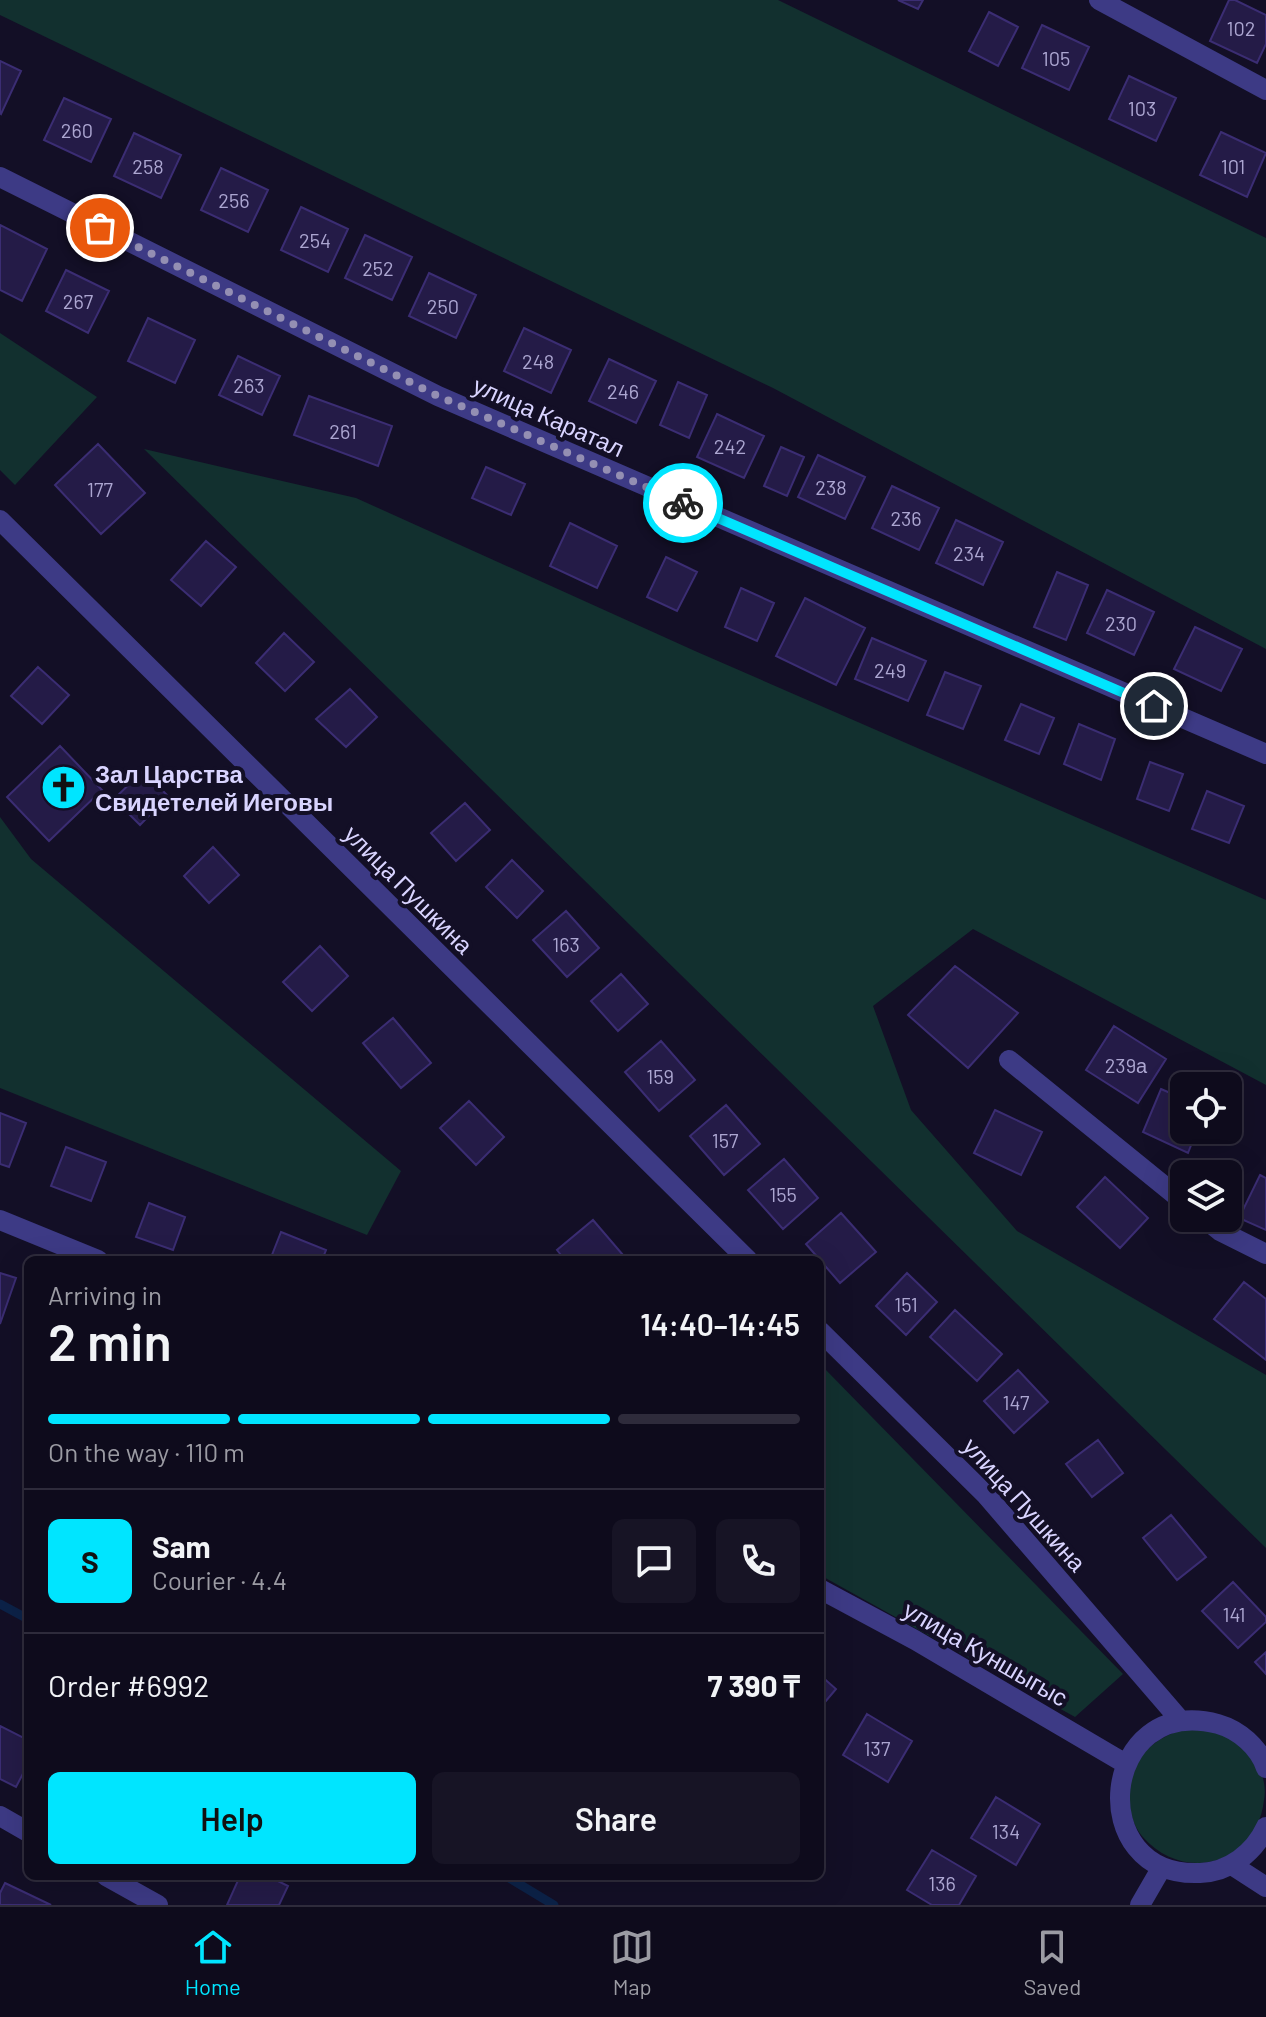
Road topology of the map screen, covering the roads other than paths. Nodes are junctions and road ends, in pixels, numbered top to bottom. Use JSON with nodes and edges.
{"nodes":[{"id":1,"x":1099,"y":0,"type":"edge"},
{"id":2,"x":1266,"y":90,"type":"edge"},
{"id":3,"x":0,"y":177,"type":"edge"},
{"id":4,"x":0,"y":520,"type":"edge"},
{"id":5,"x":1266,"y":754,"type":"edge"},
{"id":6,"x":1009,"y":1060,"type":"dead end"},
{"id":7,"x":1170,"y":1191,"type":"edge"},
{"id":8,"x":0,"y":1220,"type":"edge"},
{"id":9,"x":1222,"y":1232,"type":"edge"},
{"id":10,"x":1266,"y":1254,"type":"edge"},
{"id":11,"x":88,"y":1256,"type":"edge"},
{"id":12,"x":744,"y":1256,"type":"edge"},
{"id":13,"x":824,"y":1335,"type":"edge"},
{"id":14,"x":824,"y":1591,"type":"edge"},
{"id":15,"x":1181,"y":1721,"type":"junction"},
{"id":16,"x":1126,"y":1764,"type":"junction"},
{"id":17,"x":1266,"y":1768,"type":"edge"},
{"id":18,"x":0,"y":1816,"type":"edge"},
{"id":19,"x":1266,"y":1827,"type":"edge"},
{"id":20,"x":24,"y":1830,"type":"edge"},
{"id":21,"x":1232,"y":1865,"type":"junction"},
{"id":22,"x":1162,"y":1867,"type":"junction"},
{"id":23,"x":113,"y":1880,"type":"edge"},
{"id":24,"x":1266,"y":1887,"type":"edge"},
{"id":25,"x":158,"y":1905,"type":"edge"},
{"id":26,"x":1140,"y":1905,"type":"edge"}],
"edges":[{"from":1,"to":2,"type":"street"},
{"from":3,"to":5,"type":"street","name":"улица Каратал"},
{"from":4,"to":12,"type":"street","name":"улица Пушкина"},
{"from":6,"to":7,"type":"street"},
{"from":8,"to":11,"type":"street"},
{"from":9,"to":10,"type":"street"},
{"from":13,"to":15,"type":"street","name":"улица Пушкина"},
{"from":14,"to":16,"type":"street","name":"улица Куншыгыс"},
{"from":15,"to":16,"type":"street"},
{"from":15,"to":17,"type":"street"},
{"from":16,"to":22,"type":"street"},
{"from":18,"to":20,"type":"street"},
{"from":19,"to":21,"type":"street"},
{"from":21,"to":22,"type":"street"},
{"from":21,"to":24,"type":"street"},
{"from":22,"to":26,"type":"street"},
{"from":23,"to":25,"type":"street"}]}
